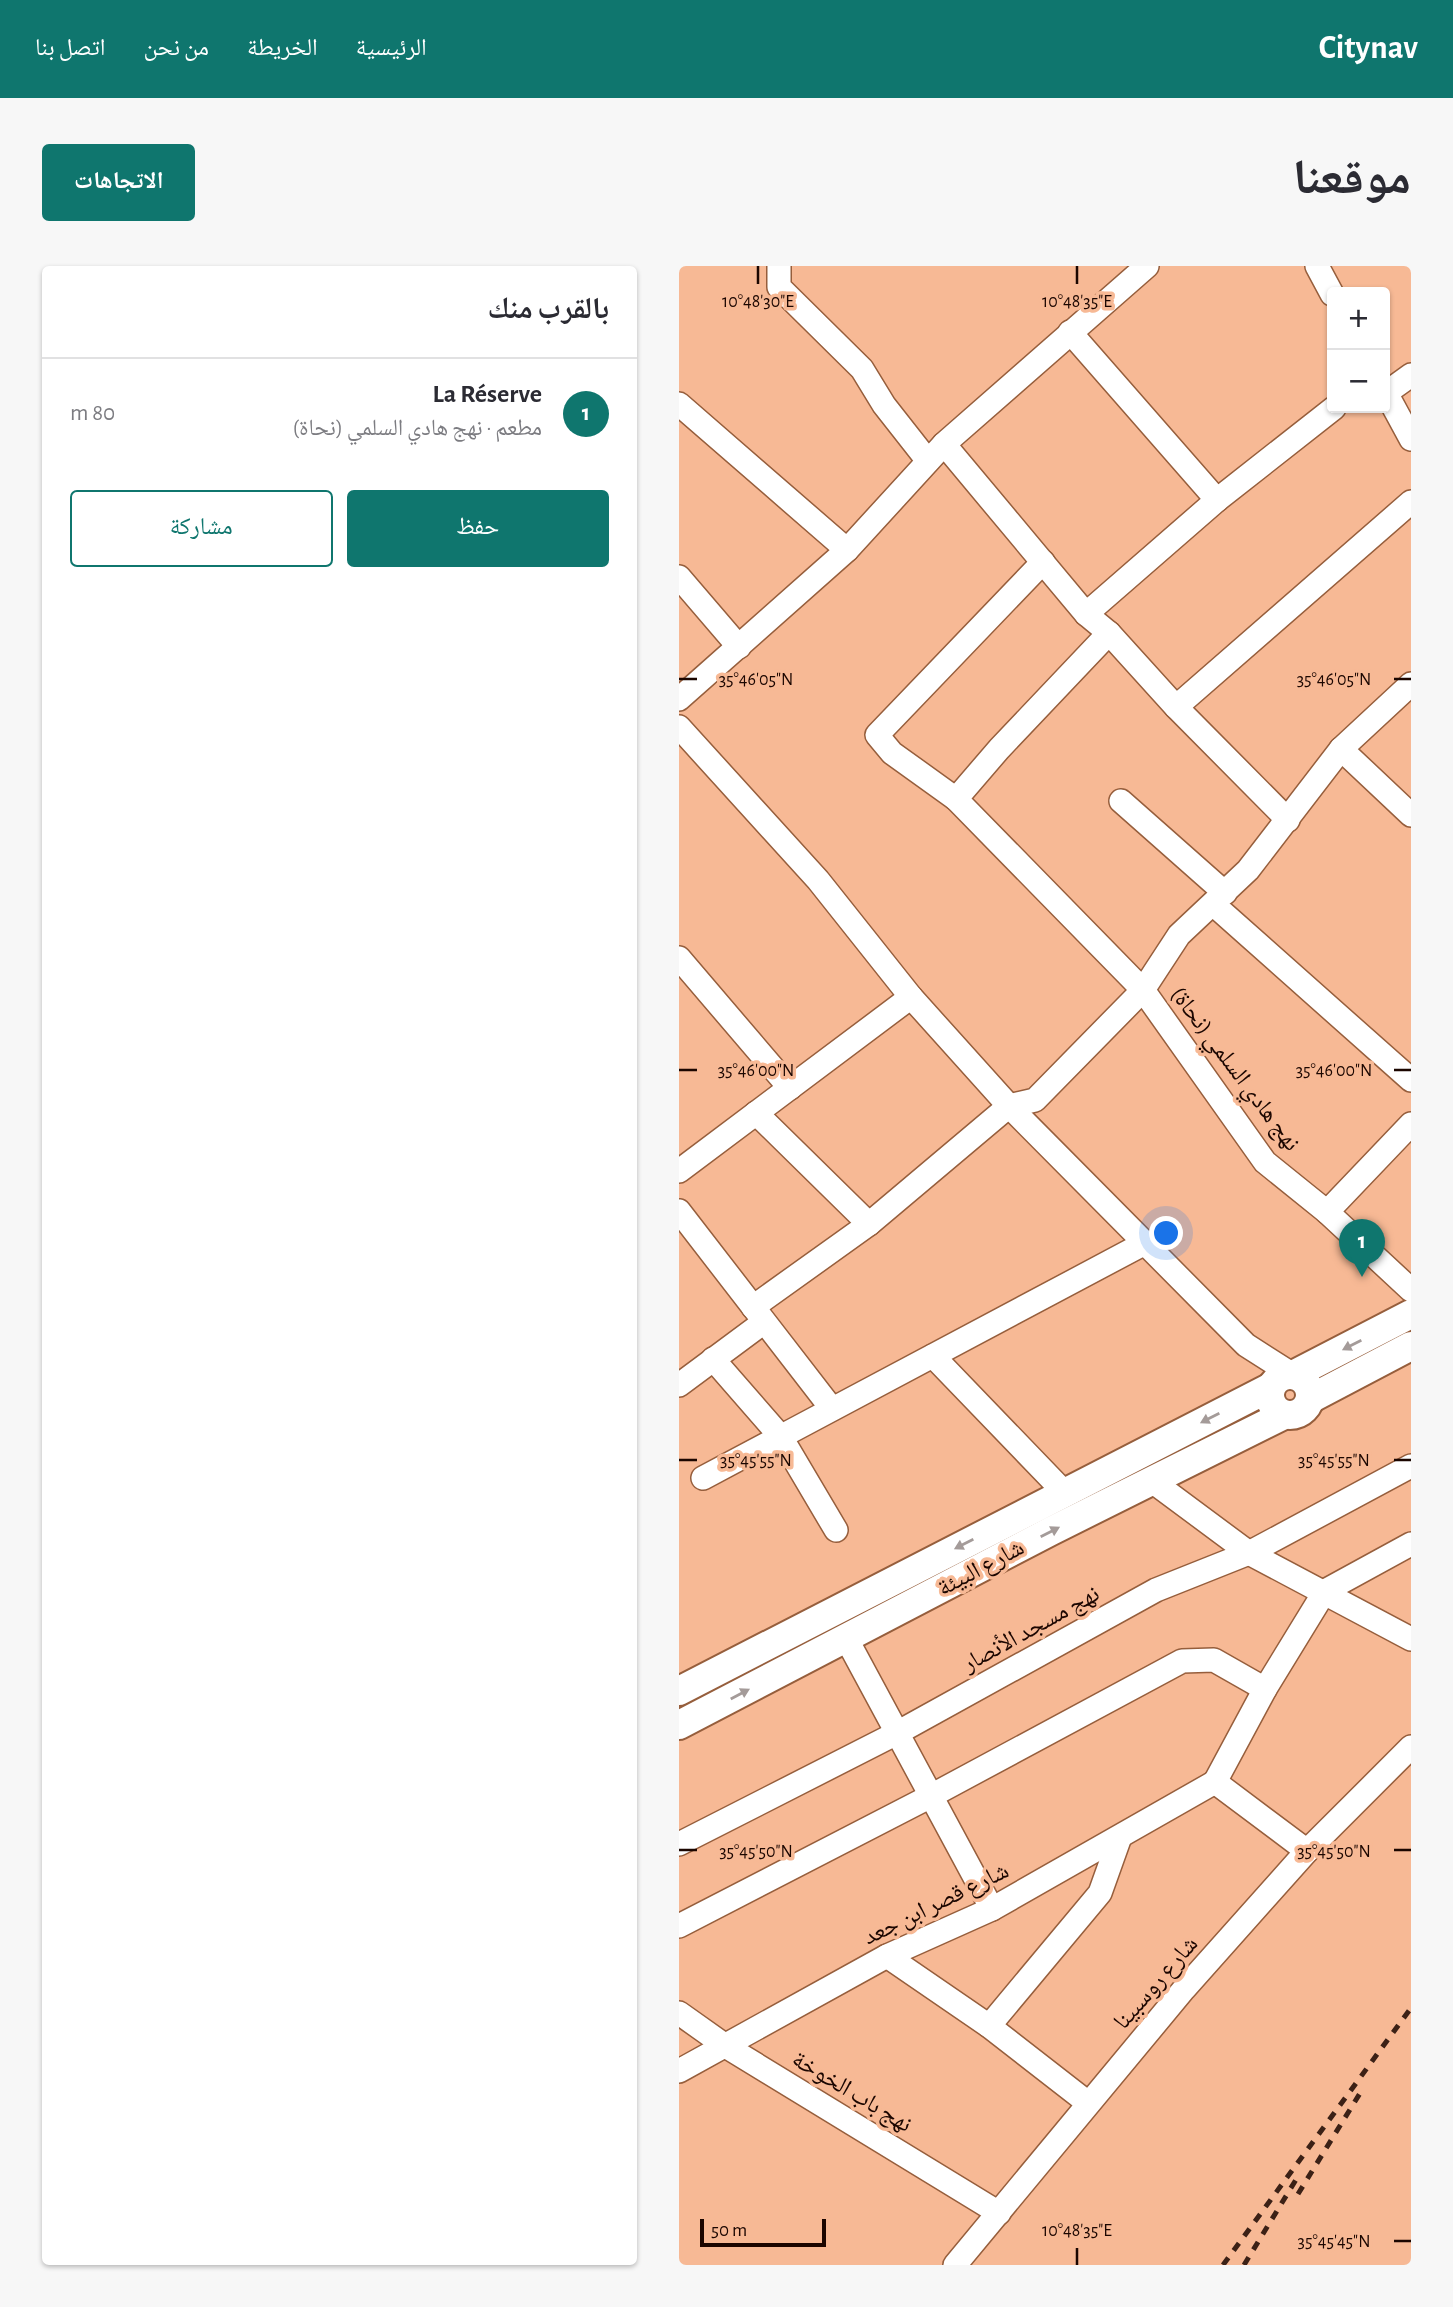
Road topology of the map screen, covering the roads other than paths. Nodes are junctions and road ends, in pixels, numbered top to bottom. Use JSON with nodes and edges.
{"nodes":[{"id":1,"x":779,"y":266,"type":"edge"},
{"id":2,"x":1147,"y":266,"type":"edge"},
{"id":3,"x":1317,"y":266,"type":"edge"},
{"id":4,"x":1328,"y":287,"type":"edge"},
{"id":5,"x":1070,"y":332,"type":"junction"},
{"id":6,"x":1411,"y":375,"type":"edge"},
{"id":7,"x":1390,"y":389,"type":"edge"},
{"id":8,"x":1390,"y":401,"type":"edge"},
{"id":9,"x":680,"y":407,"type":"edge"},
{"id":10,"x":1328,"y":413,"type":"edge"},
{"id":11,"x":1411,"y":439,"type":"edge"},
{"id":12,"x":944,"y":444,"type":"junction"},
{"id":13,"x":928,"y":461,"type":"junction"},
{"id":14,"x":1217,"y":500,"type":"junction"},
{"id":15,"x":1411,"y":502,"type":"edge"},
{"id":16,"x":847,"y":550,"type":"junction"},
{"id":17,"x":1043,"y":562,"type":"junction"},
{"id":18,"x":679,"y":577,"type":"edge"},
{"id":19,"x":1086,"y":614,"type":"junction"},
{"id":20,"x":1109,"y":633,"type":"junction"},
{"id":21,"x":739,"y":647,"type":"junction"},
{"id":22,"x":1411,"y":684,"type":"edge"},
{"id":23,"x":679,"y":699,"type":"edge"},
{"id":24,"x":1177,"y":707,"type":"junction"},
{"id":25,"x":679,"y":727,"type":"edge"},
{"id":26,"x":1341,"y":749,"type":"junction"},
{"id":27,"x":956,"y":799,"type":"junction"},
{"id":28,"x":1121,"y":801,"type":"dead end"},
{"id":29,"x":1411,"y":816,"type":"edge"},
{"id":30,"x":1288,"y":820,"type":"junction"},
{"id":31,"x":1219,"y":898,"type":"junction"},
{"id":32,"x":679,"y":958,"type":"edge"},
{"id":33,"x":1143,"y":990,"type":"junction"},
{"id":34,"x":911,"y":997,"type":"junction"},
{"id":35,"x":1411,"y":1080,"type":"edge"},
{"id":36,"x":790,"y":1088,"type":"junction"},
{"id":37,"x":1009,"y":1106,"type":"junction"},
{"id":38,"x":756,"y":1113,"type":"junction"},
{"id":39,"x":1411,"y":1124,"type":"edge"},
{"id":40,"x":679,"y":1171,"type":"edge"},
{"id":41,"x":679,"y":1210,"type":"edge"},
{"id":42,"x":1327,"y":1212,"type":"junction"},
{"id":43,"x":869,"y":1224,"type":"junction"},
{"id":44,"x":1145,"y":1243,"type":"junction"},
{"id":45,"x":1411,"y":1290,"type":"edge"},
{"id":46,"x":759,"y":1314,"type":"junction"},
{"id":47,"x":1411,"y":1314,"type":"edge"},
{"id":48,"x":1411,"y":1346,"type":"edge"},
{"id":49,"x":933,"y":1356,"type":"junction"},
{"id":50,"x":713,"y":1359,"type":"junction"},
{"id":51,"x":1282,"y":1381,"type":"junction"},
{"id":52,"x":679,"y":1385,"type":"edge"},
{"id":53,"x":1310,"y":1399,"type":"junction"},
{"id":54,"x":832,"y":1409,"type":"junction"},
{"id":55,"x":1284,"y":1415,"type":"junction"},
{"id":56,"x":781,"y":1437,"type":"junction"},
{"id":57,"x":1411,"y":1466,"type":"edge"},
{"id":58,"x":703,"y":1478,"type":"dead end"},
{"id":59,"x":1152,"y":1481,"type":"junction"},
{"id":60,"x":1065,"y":1493,"type":"junction"},
{"id":61,"x":836,"y":1530,"type":"dead end"},
{"id":62,"x":1411,"y":1544,"type":"edge"},
{"id":63,"x":1249,"y":1553,"type":"junction"},
{"id":64,"x":1325,"y":1591,"type":"junction"},
{"id":65,"x":846,"y":1638,"type":"junction"},
{"id":66,"x":1411,"y":1639,"type":"edge"},
{"id":67,"x":1265,"y":1689,"type":"junction"},
{"id":68,"x":679,"y":1691,"type":"edge"},
{"id":69,"x":679,"y":1725,"type":"edge"},
{"id":70,"x":897,"y":1733,"type":"junction"},
{"id":71,"x":1411,"y":1747,"type":"edge"},
{"id":72,"x":1215,"y":1782,"type":"junction"},
{"id":73,"x":929,"y":1797,"type":"junction"},
{"id":74,"x":1120,"y":1837,"type":"junction"},
{"id":75,"x":679,"y":1844,"type":"edge"},
{"id":76,"x":1307,"y":1851,"type":"junction"},
{"id":77,"x":992,"y":1909,"type":"junction"},
{"id":78,"x":679,"y":1926,"type":"edge"},
{"id":79,"x":887,"y":1956,"type":"junction"},
{"id":80,"x":679,"y":2013,"type":"edge"},
{"id":81,"x":989,"y":2026,"type":"junction"},
{"id":82,"x":727,"y":2047,"type":"junction"},
{"id":83,"x":679,"y":2071,"type":"edge"},
{"id":84,"x":1088,"y":2103,"type":"junction"},
{"id":85,"x":999,"y":2213,"type":"junction"},
{"id":86,"x":955,"y":2265,"type":"edge"}],
"edges":[{"from":1,"to":13,"type":"street"},
{"from":2,"to":5,"type":"street"},
{"from":3,"to":4,"type":"street"},
{"from":5,"to":12,"type":"street"},
{"from":5,"to":14,"type":"street"},
{"from":6,"to":7,"type":"street"},
{"from":8,"to":11,"type":"street"},
{"from":9,"to":16,"type":"street"},
{"from":10,"to":14,"type":"street"},
{"from":12,"to":13,"type":"street"},
{"from":12,"to":17,"type":"street"},
{"from":13,"to":16,"type":"street"},
{"from":14,"to":19,"type":"street"},
{"from":15,"to":24,"type":"street"},
{"from":16,"to":21,"type":"street"},
{"from":17,"to":19,"type":"street"},
{"from":17,"to":27,"type":"street","name":"نهج هادي السلمي (نحاة)"},
{"from":18,"to":21,"type":"street"},
{"from":19,"to":20,"type":"street"},
{"from":20,"to":24,"type":"street"},
{"from":20,"to":27,"type":"street"},
{"from":21,"to":23,"type":"street"},
{"from":22,"to":26,"type":"street"},
{"from":24,"to":30,"type":"street"},
{"from":25,"to":34,"type":"street"},
{"from":26,"to":29,"type":"street"},
{"from":26,"to":30,"type":"street"},
{"from":27,"to":33,"type":"street","name":"نهج هادي السلمي (نحاة)"},
{"from":28,"to":31,"type":"street"},
{"from":30,"to":31,"type":"street"},
{"from":31,"to":33,"type":"street"},
{"from":31,"to":35,"type":"street"},
{"from":32,"to":36,"type":"street"},
{"from":33,"to":37,"type":"street"},
{"from":33,"to":42,"type":"street","name":"نهج هادي السلمي (نحاة)"},
{"from":34,"to":36,"type":"street"},
{"from":34,"to":37,"type":"street"},
{"from":36,"to":38,"type":"street"},
{"from":37,"to":43,"type":"street"},
{"from":37,"to":44,"type":"street"},
{"from":38,"to":40,"type":"street"},
{"from":38,"to":43,"type":"street"},
{"from":39,"to":42,"type":"street"},
{"from":41,"to":46,"type":"street"},
{"from":42,"to":45,"type":"street","name":"نهج هادي السلمي (نحاة)"},
{"from":43,"to":46,"type":"street"},
{"from":44,"to":49,"type":"street"},
{"from":44,"to":51,"type":"street"},
{"from":46,"to":50,"type":"street"},
{"from":46,"to":54,"type":"street"},
{"from":47,"to":51,"type":"main road","name":"شارع البيئة","one_way":true},
{"from":48,"to":53,"type":"main road","name":"شارع البيئة"},
{"from":49,"to":54,"type":"street"},
{"from":49,"to":60,"type":"street"},
{"from":50,"to":52,"type":"street"},
{"from":50,"to":56,"type":"street"},
{"from":51,"to":53,"type":"main road"},
{"from":51,"to":55,"type":"main road"},
{"from":51,"to":60,"type":"main road","name":"شارع البيئة","one_way":true},
{"from":53,"to":55,"type":"main road","name":"شارع البيئة"},
{"from":54,"to":56,"type":"street"},
{"from":55,"to":59,"type":"main road","name":"شارع البيئة"},
{"from":56,"to":58,"type":"street"},
{"from":56,"to":61,"type":"street"},
{"from":57,"to":63,"type":"street","name":"نهج مسجد الأنصار"},
{"from":59,"to":63,"type":"street"},
{"from":65,"to":59,"type":"main road","name":"شارع البيئة","one_way":true},
{"from":60,"to":68,"type":"main road","name":"شارع البيئة","one_way":true},
{"from":62,"to":64,"type":"street"},
{"from":63,"to":64,"type":"street"},
{"from":63,"to":70,"type":"street","name":"نهج مسجد الأنصار"},
{"from":64,"to":66,"type":"street"},
{"from":64,"to":67,"type":"street"},
{"from":69,"to":65,"type":"main road","name":"شارع البيئة","one_way":true},
{"from":65,"to":70,"type":"street"},
{"from":67,"to":72,"type":"street"},
{"from":67,"to":73,"type":"street"},
{"from":70,"to":73,"type":"street"},
{"from":70,"to":75,"type":"street","name":"نهج مسجد الأنصار"},
{"from":71,"to":76,"type":"street","name":"شارع روسبينا"},
{"from":72,"to":74,"type":"street","name":"شارع قصر ابن جعد"},
{"from":72,"to":76,"type":"street"},
{"from":73,"to":77,"type":"street"},
{"from":73,"to":78,"type":"street"},
{"from":74,"to":77,"type":"street","name":"شارع قصر ابن جعد"},
{"from":74,"to":81,"type":"street"},
{"from":76,"to":84,"type":"street","name":"شارع روسبينا"},
{"from":77,"to":79,"type":"street","name":"شارع قصر ابن جعد"},
{"from":79,"to":81,"type":"street"},
{"from":79,"to":82,"type":"street","name":"شارع قصر ابن جعد"},
{"from":80,"to":82,"type":"street","name":"نهج باب الخوخة"},
{"from":81,"to":84,"type":"street"},
{"from":82,"to":83,"type":"street","name":"شارع قصر ابن جعد"},
{"from":82,"to":85,"type":"street","name":"نهج باب الخوخة"},
{"from":84,"to":85,"type":"street","name":"شارع روسبينا"},
{"from":85,"to":86,"type":"street","name":"شارع روسبينا"}]}
